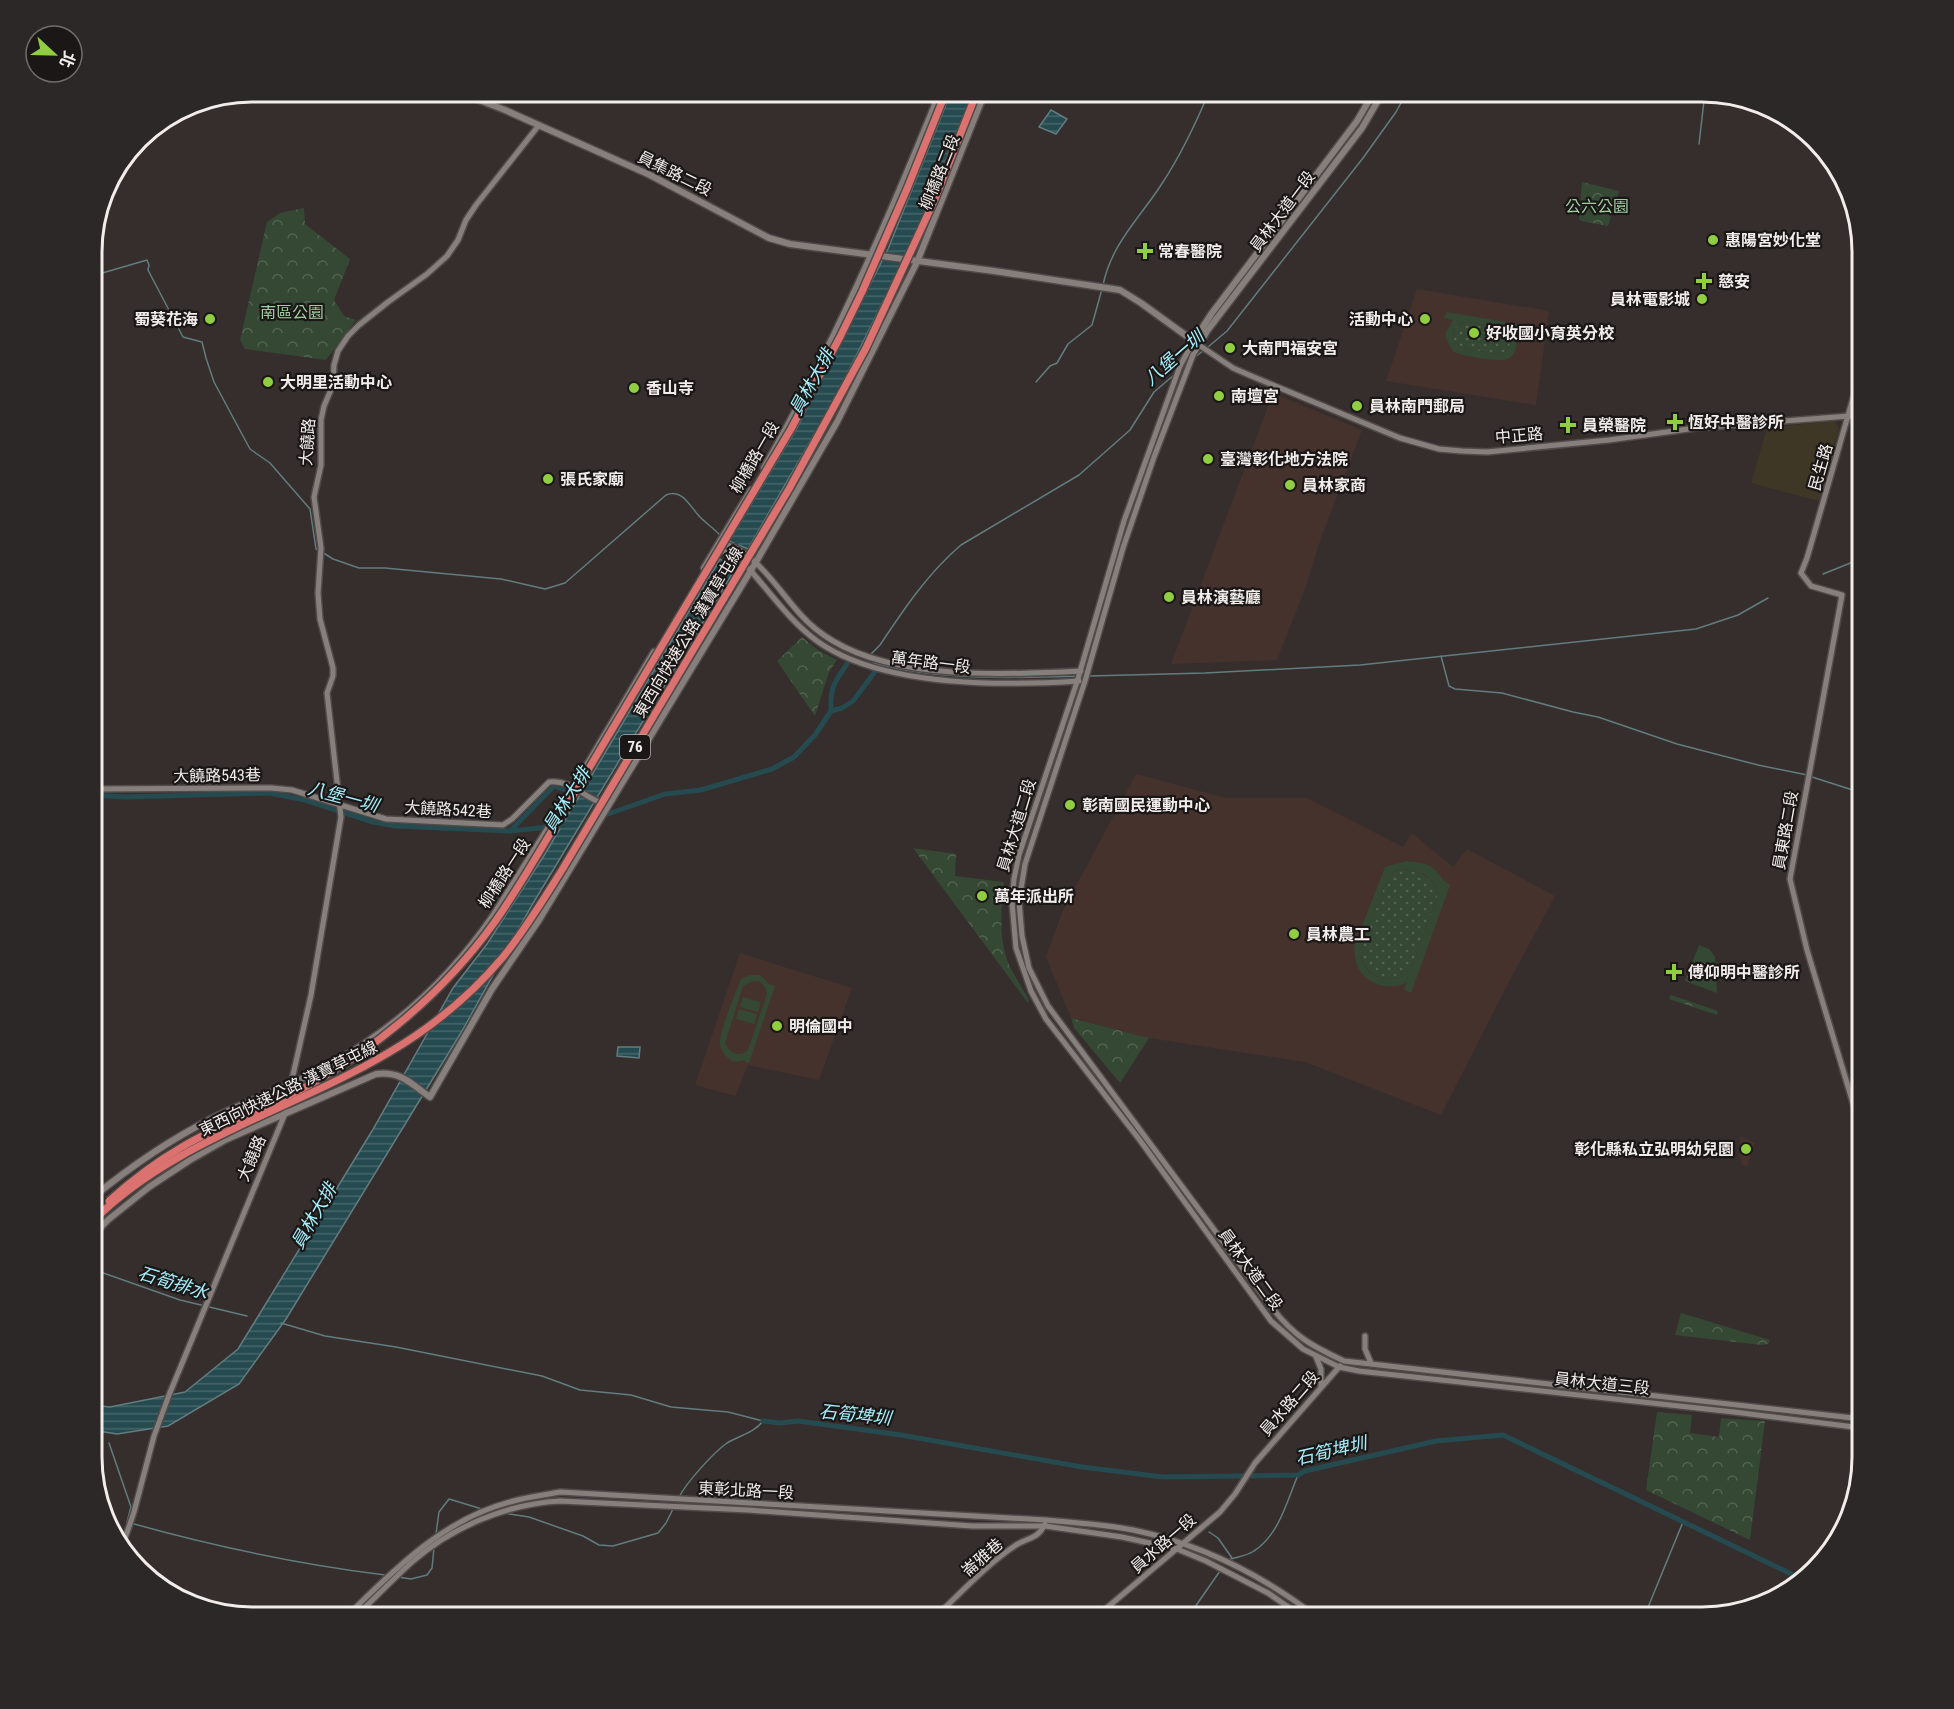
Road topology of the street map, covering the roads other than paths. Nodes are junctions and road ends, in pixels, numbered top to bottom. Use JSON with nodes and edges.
{"nodes":[{"id":1,"x":483,"y":102,"type":"edge"},
{"id":2,"x":936,"y":102,"type":"edge"},
{"id":3,"x":942,"y":102,"type":"edge"},
{"id":4,"x":973,"y":102,"type":"edge"},
{"id":5,"x":981,"y":102,"type":"edge"},
{"id":6,"x":1368,"y":102,"type":"edge"},
{"id":7,"x":1377,"y":102,"type":"edge"},
{"id":8,"x":539,"y":125,"type":"junction"},
{"id":9,"x":872,"y":256,"type":"junction"},
{"id":10,"x":917,"y":262,"type":"junction"},
{"id":11,"x":1196,"y":344,"type":"junction"},
{"id":12,"x":1852,"y":402,"type":"edge"},
{"id":13,"x":1848,"y":416,"type":"junction"},
{"id":14,"x":1852,"y":416,"type":"edge"},
{"id":15,"x":1147,"y":455,"type":"junction"},
{"id":16,"x":1155,"y":457,"type":"junction"},
{"id":17,"x":718,"y":544,"type":"junction"},
{"id":18,"x":756,"y":562,"type":"junction"},
{"id":19,"x":751,"y":571,"type":"junction"},
{"id":20,"x":1842,"y":596,"type":"joint"},
{"id":21,"x":1079,"y":671,"type":"junction"},
{"id":22,"x":1088,"y":671,"type":"junction"},
{"id":23,"x":1085,"y":681,"type":"junction"},
{"id":24,"x":1077,"y":682,"type":"junction"},
{"id":25,"x":574,"y":787,"type":"junction"},
{"id":26,"x":102,"y":789,"type":"edge"},
{"id":27,"x":340,"y":804,"type":"junction"},
{"id":28,"x":609,"y":805,"type":"junction"},
{"id":29,"x":291,"y":1084,"type":"junction"},
{"id":30,"x":1852,"y":1100,"type":"edge"},
{"id":31,"x":284,"y":1116,"type":"junction"},
{"id":32,"x":102,"y":1190,"type":"edge"},
{"id":33,"x":102,"y":1207,"type":"edge"},
{"id":34,"x":102,"y":1213,"type":"edge"},
{"id":35,"x":102,"y":1227,"type":"edge"},
{"id":36,"x":1365,"y":1336,"type":"dead end"},
{"id":37,"x":1316,"y":1356,"type":"junction"},
{"id":38,"x":1344,"y":1361,"type":"junction"},
{"id":39,"x":1371,"y":1363,"type":"junction"},
{"id":40,"x":1339,"y":1366,"type":"junction"},
{"id":41,"x":1321,"y":1386,"type":"junction"},
{"id":42,"x":1852,"y":1418,"type":"edge"},
{"id":43,"x":1852,"y":1427,"type":"edge"},
{"id":44,"x":1241,"y":1482,"type":"joint"},
{"id":45,"x":1046,"y":1523,"type":"junction"},
{"id":46,"x":125,"y":1537,"type":"edge"},
{"id":47,"x":1183,"y":1544,"type":"junction"},
{"id":48,"x":1177,"y":1549,"type":"junction"},
{"id":49,"x":356,"y":1607,"type":"edge"},
{"id":50,"x":365,"y":1607,"type":"edge"},
{"id":51,"x":946,"y":1607,"type":"edge"},
{"id":52,"x":1108,"y":1607,"type":"edge"},
{"id":53,"x":1289,"y":1607,"type":"edge"},
{"id":54,"x":1302,"y":1607,"type":"edge"}],
"edges":[{"from":1,"to":8,"type":"main road","name":"員集路二段"},
{"from":2,"to":9,"type":"main road","name":"柳橋路二段"},
{"from":3,"to":33,"type":"highway","name":"東西向快速公路 漢寶草屯線","number":"76","bridge":true},
{"from":4,"to":34,"type":"highway","name":"東西向快速公路 漢寶草屯線","number":"76","bridge":true},
{"from":5,"to":10,"type":"main road","name":"柳橋路二段"},
{"from":6,"to":11,"type":"main road","name":"員林大道一段"},
{"from":7,"to":11,"type":"main road","name":"員林大道一段"},
{"from":8,"to":9,"type":"main road","name":"員集路二段"},
{"from":8,"to":27,"type":"street","name":"大饒路"},
{"from":9,"to":10,"type":"main road","name":"員集路二段"},
{"from":9,"to":17,"type":"main road","name":"柳橋路一段"},
{"from":10,"to":11,"type":"main road"},
{"from":10,"to":18,"type":"main road"},
{"from":11,"to":13,"type":"street","name":"中正路"},
{"from":11,"to":15,"type":"street","name":"員林大道二段"},
{"from":11,"to":16,"type":"street","name":"員林大道二段"},
{"from":12,"to":13,"type":"street","name":"民生路"},
{"from":13,"to":14,"type":"street","name":"中正路"},
{"from":13,"to":20,"type":"street","name":"民生路"},
{"from":15,"to":16,"type":"street"},
{"from":15,"to":21,"type":"street","name":"員林大道二段"},
{"from":16,"to":22,"type":"street","name":"員林大道二段"},
{"from":17,"to":18,"type":"street","name":"萬年路一段"},
{"from":17,"to":19,"type":"street","name":"萬年路一段"},
{"from":17,"to":25,"type":"main road","name":"柳橋路一段"},
{"from":18,"to":19,"type":"main road"},
{"from":18,"to":21,"type":"street","name":"萬年路一段"},
{"from":19,"to":24,"type":"street","name":"萬年路一段"},
{"from":19,"to":28,"type":"main road"},
{"from":20,"to":30,"type":"street","name":"員東路二段"},
{"from":21,"to":22,"type":"street","name":"萬年路一段"},
{"from":21,"to":24,"type":"street","name":"員林大道二段"},
{"from":22,"to":23,"type":"street","name":"員林大道二段"},
{"from":23,"to":24,"type":"street","name":"萬年路一段"},
{"from":23,"to":38,"type":"street","name":"員林大道二段"},
{"from":24,"to":37,"type":"street","name":"員林大道二段"},
{"from":25,"to":27,"type":"street","name":"大饒路542巷"},
{"from":25,"to":28,"type":"street"},
{"from":25,"to":29,"type":"main road","name":"柳橋路一段"},
{"from":26,"to":27,"type":"street","name":"大饒路543巷"},
{"from":27,"to":29,"type":"street","name":"大饒路"},
{"from":28,"to":31,"type":"main road"},
{"from":29,"to":31,"type":"street","name":"大饒路"},
{"from":29,"to":32,"type":"main road","name":"柳橋路一段"},
{"from":31,"to":35,"type":"main road"},
{"from":31,"to":46,"type":"street","name":"大饒路"},
{"from":36,"to":39,"type":"street"},
{"from":37,"to":40,"type":"street","name":"員林大道二段"},
{"from":37,"to":41,"type":"street"},
{"from":38,"to":39,"type":"street","name":"員林大道三段"},
{"from":38,"to":40,"type":"street","name":"員水路二段"},
{"from":39,"to":42,"type":"street","name":"員林大道三段"},
{"from":40,"to":41,"type":"street","name":"員水路二段"},
{"from":40,"to":43,"type":"street","name":"員林大道三段"},
{"from":41,"to":44,"type":"street","name":"員水路二段"},
{"from":44,"to":47,"type":"street","name":"員水路一段"},
{"from":45,"to":47,"type":"street","name":"東彰北路一段"},
{"from":45,"to":48,"type":"street","name":"東彰北路一段"},
{"from":45,"to":49,"type":"street","name":"東彰北路一段"},
{"from":45,"to":50,"type":"street","name":"東彰北路一段"},
{"from":45,"to":51,"type":"street","name":"崙雅巷"},
{"from":47,"to":48,"type":"street","name":"員水路一段"},
{"from":47,"to":54,"type":"street","name":"東彰北路一段"},
{"from":48,"to":52,"type":"street","name":"員水路一段"},
{"from":48,"to":53,"type":"street","name":"東彰北路一段"}]}
